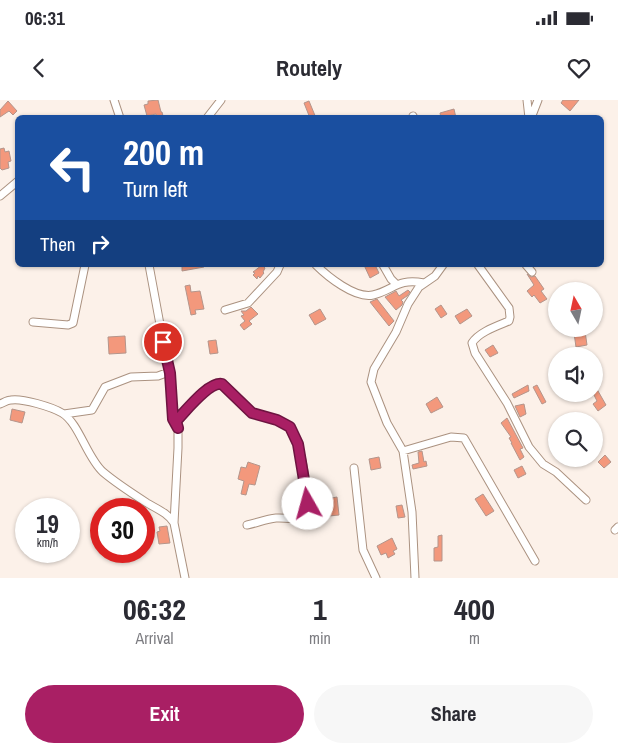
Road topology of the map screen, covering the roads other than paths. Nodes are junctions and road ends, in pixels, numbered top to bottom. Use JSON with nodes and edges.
{"nodes":[{"id":1,"x":114,"y":100,"type":"edge"},
{"id":2,"x":221,"y":100,"type":"edge"},
{"id":3,"x":527,"y":100,"type":"edge"},
{"id":4,"x":538,"y":100,"type":"edge"},
{"id":5,"x":119,"y":115,"type":"edge"},
{"id":6,"x":209,"y":115,"type":"edge"},
{"id":7,"x":530,"y":115,"type":"edge"},
{"id":8,"x":531,"y":115,"type":"edge"},
{"id":9,"x":15,"y":184,"type":"edge"},
{"id":10,"x":0,"y":196,"type":"edge"},
{"id":11,"x":84,"y":267,"type":"edge"},
{"id":12,"x":149,"y":267,"type":"edge"},
{"id":13,"x":279,"y":267,"type":"edge"},
{"id":14,"x":318,"y":267,"type":"edge"},
{"id":15,"x":384,"y":267,"type":"edge"},
{"id":16,"x":441,"y":267,"type":"edge"},
{"id":17,"x":479,"y":267,"type":"edge"},
{"id":18,"x":528,"y":267,"type":"edge"},
{"id":19,"x":532,"y":272,"type":"dead end"},
{"id":20,"x":424,"y":283,"type":"junction"},
{"id":21,"x":396,"y":284,"type":"junction"},
{"id":22,"x":225,"y":310,"type":"dead end"},
{"id":23,"x":33,"y":322,"type":"dead end"},
{"id":24,"x":169,"y":372,"type":"junction"},
{"id":25,"x":1,"y":405,"type":"edge"},
{"id":26,"x":64,"y":414,"type":"junction"},
{"id":27,"x":178,"y":428,"type":"junction"},
{"id":28,"x":403,"y":451,"type":"junction"},
{"id":29,"x":354,"y":468,"type":"dead end"},
{"id":30,"x":586,"y":500,"type":"dead end"},
{"id":31,"x":174,"y":523,"type":"junction"},
{"id":32,"x":247,"y":525,"type":"dead end"},
{"id":33,"x":535,"y":561,"type":"dead end"},
{"id":34,"x":185,"y":578,"type":"edge"},
{"id":35,"x":376,"y":578,"type":"edge"},
{"id":36,"x":415,"y":578,"type":"edge"}],
"edges":[{"from":1,"to":5,"type":"street"},
{"from":2,"to":6,"type":"street"},
{"from":3,"to":7,"type":"street"},
{"from":4,"to":8,"type":"street"},
{"from":9,"to":10,"type":"street"},
{"from":11,"to":23,"type":"street"},
{"from":12,"to":24,"type":"street"},
{"from":13,"to":22,"type":"street"},
{"from":14,"to":21,"type":"street"},
{"from":15,"to":21,"type":"street"},
{"from":16,"to":20,"type":"street"},
{"from":17,"to":30,"type":"street"},
{"from":18,"to":19,"type":"street"},
{"from":20,"to":21,"type":"street"},
{"from":20,"to":28,"type":"street"},
{"from":24,"to":26,"type":"street"},
{"from":24,"to":27,"type":"street"},
{"from":25,"to":26,"type":"street"},
{"from":26,"to":31,"type":"street"},
{"from":27,"to":31,"type":"street"},
{"from":27,"to":32,"type":"street"},
{"from":28,"to":33,"type":"street"},
{"from":28,"to":36,"type":"street"},
{"from":29,"to":35,"type":"street"},
{"from":31,"to":34,"type":"street"}]}
